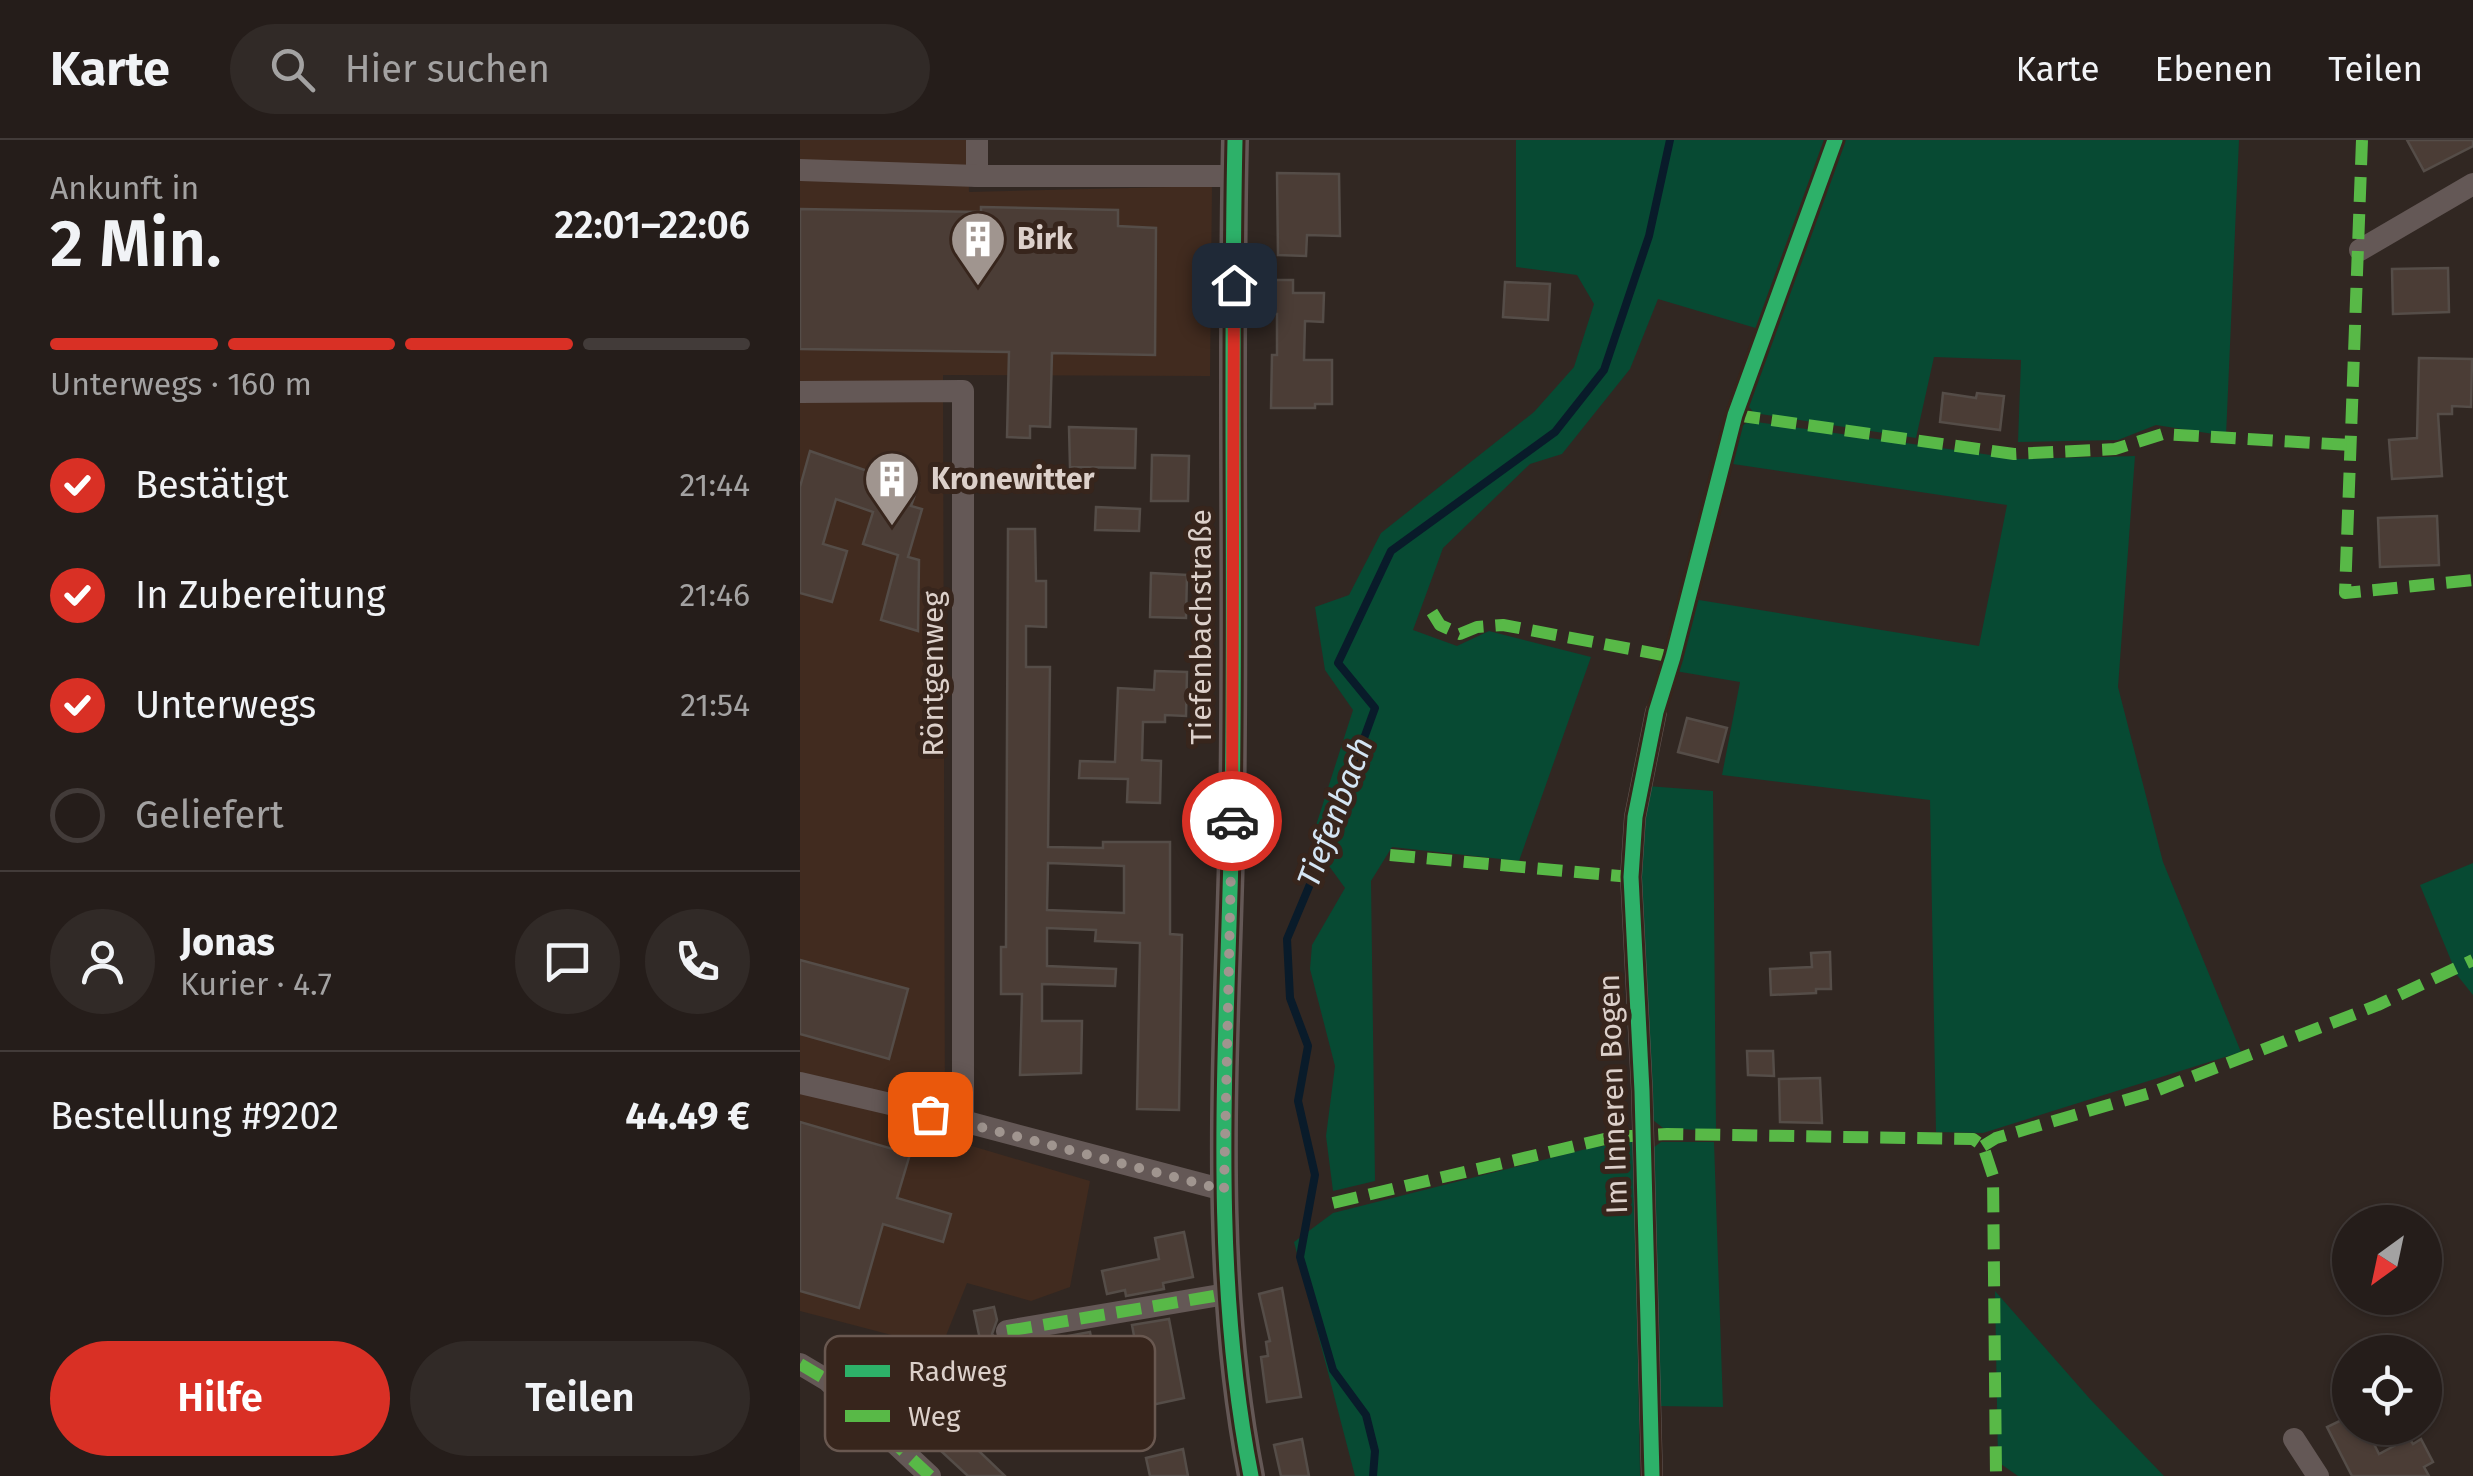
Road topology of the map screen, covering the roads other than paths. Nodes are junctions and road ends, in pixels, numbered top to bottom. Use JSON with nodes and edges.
{"nodes":[{"id":1,"x":976,"y":140,"type":"edge"},
{"id":2,"x":1235,"y":140,"type":"edge"},
{"id":3,"x":800,"y":170,"type":"edge"},
{"id":4,"x":977,"y":176,"type":"junction"},
{"id":5,"x":1234,"y":176,"type":"junction"},
{"id":6,"x":2473,"y":184,"type":"edge"},
{"id":7,"x":2360,"y":250,"type":"dead end"},
{"id":8,"x":800,"y":392,"type":"edge"},
{"id":9,"x":1656,"y":712,"type":"dead end"},
{"id":10,"x":800,"y":1084,"type":"edge"},
{"id":11,"x":963,"y":1121,"type":"junction"},
{"id":12,"x":1224,"y":1190,"type":"junction"},
{"id":13,"x":1226,"y":1294,"type":"junction"},
{"id":14,"x":1007,"y":1331,"type":"dead end"},
{"id":15,"x":800,"y":1364,"type":"edge"},
{"id":16,"x":825,"y":1379,"type":"edge"},
{"id":17,"x":2294,"y":1439,"type":"dead end"},
{"id":18,"x":903,"y":1451,"type":"edge"},
{"id":19,"x":930,"y":1476,"type":"edge"},
{"id":20,"x":1252,"y":1476,"type":"edge"},
{"id":21,"x":1652,"y":1476,"type":"edge"},
{"id":22,"x":2318,"y":1476,"type":"edge"}],
"edges":[{"from":1,"to":4,"type":"street"},
{"from":2,"to":5,"type":"street","name":"Tiefenbachstraße"},
{"from":3,"to":4,"type":"street"},
{"from":4,"to":5,"type":"street"},
{"from":5,"to":12,"type":"street","name":"Tiefenbachstraße"},
{"from":6,"to":7,"type":"street"},
{"from":8,"to":11,"type":"street","name":"Röntgenweg"},
{"from":9,"to":21,"type":"street","name":"Im Inneren Bogen"},
{"from":10,"to":11,"type":"street"},
{"from":11,"to":12,"type":"street"},
{"from":12,"to":13,"type":"street","name":"Tiefenbachstraße"},
{"from":13,"to":14,"type":"street"},
{"from":13,"to":20,"type":"street","name":"Tiefenbachstraße"},
{"from":15,"to":16,"type":"street"},
{"from":17,"to":22,"type":"street"},
{"from":18,"to":19,"type":"street"}]}
